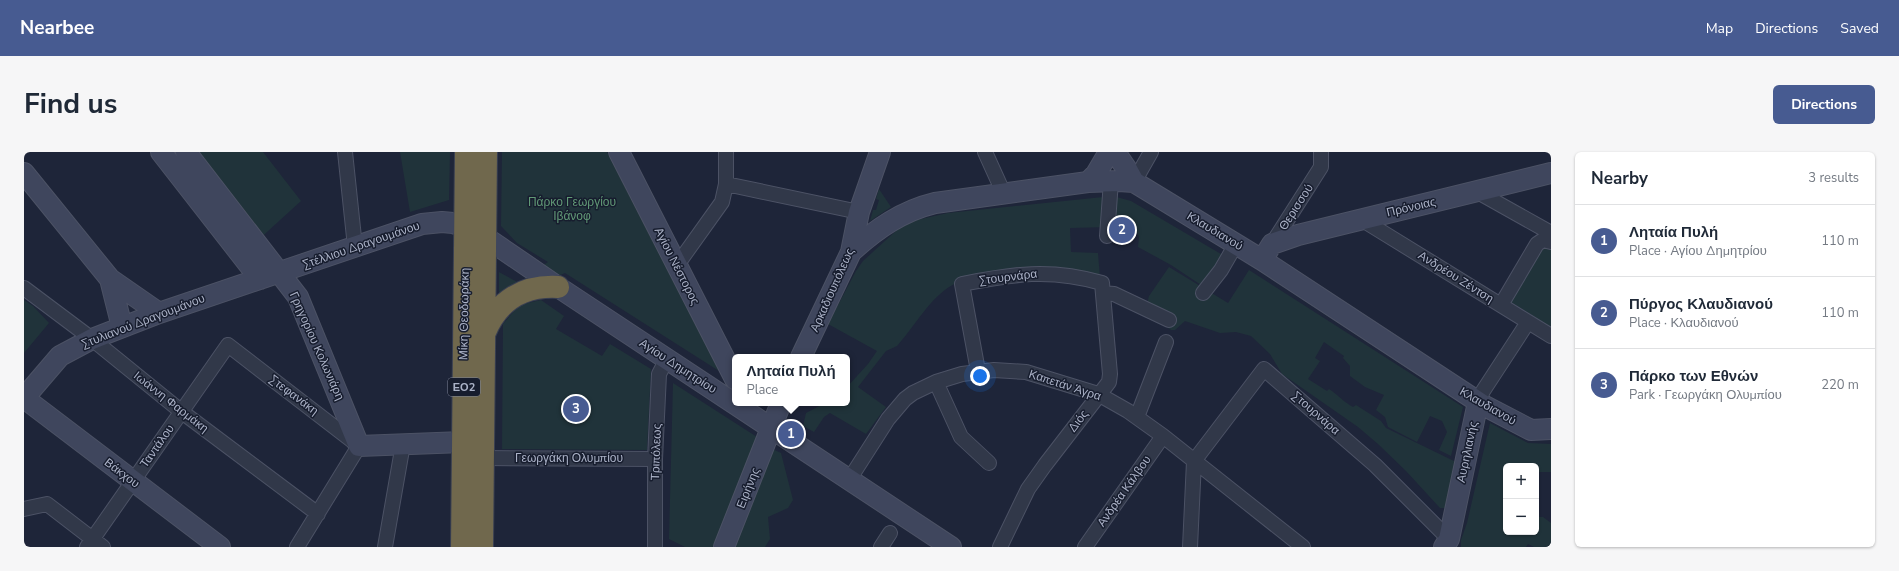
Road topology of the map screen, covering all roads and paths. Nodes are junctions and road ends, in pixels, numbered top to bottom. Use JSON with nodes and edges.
{"nodes":[{"id":1,"x":161,"y":152,"type":"edge"},
{"id":2,"x":186,"y":152,"type":"edge"},
{"id":3,"x":346,"y":152,"type":"edge"},
{"id":4,"x":466,"y":152,"type":"edge"},
{"id":5,"x":486,"y":152,"type":"edge"},
{"id":6,"x":619,"y":152,"type":"edge"},
{"id":7,"x":726,"y":152,"type":"edge"},
{"id":8,"x":880,"y":152,"type":"edge"},
{"id":9,"x":985,"y":152,"type":"edge"},
{"id":10,"x":1109,"y":152,"type":"edge"},
{"id":11,"x":1115,"y":152,"type":"edge"},
{"id":12,"x":1151,"y":152,"type":"edge"},
{"id":13,"x":1321,"y":152,"type":"edge"},
{"id":14,"x":24,"y":173,"type":"edge"},
{"id":15,"x":1551,"y":173,"type":"edge"},
{"id":16,"x":1111,"y":181,"type":"junction"},
{"id":17,"x":1088,"y":182,"type":"junction"},
{"id":18,"x":1134,"y":182,"type":"junction"},
{"id":19,"x":726,"y":184,"type":"junction"},
{"id":20,"x":1476,"y":192,"type":"junction"},
{"id":21,"x":1004,"y":194,"type":"junction"},
{"id":22,"x":859,"y":212,"type":"junction"},
{"id":23,"x":1361,"y":219,"type":"junction"},
{"id":24,"x":465,"y":226,"type":"junction"},
{"id":25,"x":1551,"y":233,"type":"edge"},
{"id":26,"x":1107,"y":236,"type":"dead end"},
{"id":27,"x":485,"y":237,"type":"junction"},
{"id":28,"x":1551,"y":242,"type":"edge"},
{"id":29,"x":1236,"y":244,"type":"junction"},
{"id":30,"x":355,"y":247,"type":"junction"},
{"id":31,"x":851,"y":252,"type":"junction"},
{"id":32,"x":1267,"y":252,"type":"junction"},
{"id":33,"x":677,"y":265,"type":"junction"},
{"id":34,"x":280,"y":272,"type":"junction"},
{"id":35,"x":110,"y":279,"type":"junction"},
{"id":36,"x":260,"y":279,"type":"junction"},
{"id":37,"x":558,"y":287,"type":"junction"},
{"id":38,"x":24,"y":288,"type":"edge"},
{"id":39,"x":1102,"y":288,"type":"junction"},
{"id":40,"x":1203,"y":293,"type":"dead end"},
{"id":41,"x":1501,"y":305,"type":"junction"},
{"id":42,"x":159,"y":314,"type":"junction"},
{"id":43,"x":1169,"y":320,"type":"dead end"},
{"id":44,"x":1528,"y":322,"type":"junction"},
{"id":45,"x":122,"y":327,"type":"junction"},
{"id":46,"x":484,"y":333,"type":"junction"},
{"id":47,"x":1551,"y":336,"type":"edge"},
{"id":48,"x":92,"y":339,"type":"junction"},
{"id":49,"x":1166,"y":342,"type":"dead end"},
{"id":50,"x":228,"y":345,"type":"joint"},
{"id":51,"x":802,"y":354,"type":"edge"},
{"id":52,"x":667,"y":359,"type":"junction"},
{"id":53,"x":978,"y":371,"type":"junction"},
{"id":54,"x":732,"y":373,"type":"edge"},
{"id":55,"x":936,"y":382,"type":"junction"},
{"id":56,"x":1098,"y":394,"type":"junction"},
{"id":57,"x":24,"y":398,"type":"edge"},
{"id":58,"x":732,"y":400,"type":"edge"},
{"id":59,"x":1478,"y":402,"type":"junction"},
{"id":60,"x":780,"y":406,"type":"edge"},
{"id":61,"x":745,"y":408,"type":"edge"},
{"id":62,"x":182,"y":412,"type":"junction"},
{"id":63,"x":1137,"y":417,"type":"junction"},
{"id":64,"x":772,"y":428,"type":"junction"},
{"id":65,"x":1551,"y":429,"type":"edge"},
{"id":66,"x":1163,"y":436,"type":"junction"},
{"id":67,"x":463,"y":442,"type":"junction"},
{"id":68,"x":403,"y":444,"type":"junction"},
{"id":69,"x":359,"y":446,"type":"junction"},
{"id":70,"x":483,"y":458,"type":"junction"},
{"id":71,"x":655,"y":459,"type":"junction"},
{"id":72,"x":1194,"y":461,"type":"junction"},
{"id":73,"x":989,"y":463,"type":"dead end"},
{"id":74,"x":849,"y":480,"type":"junction"},
{"id":75,"x":132,"y":482,"type":"junction"},
{"id":76,"x":24,"y":509,"type":"edge"},
{"id":77,"x":318,"y":514,"type":"junction"},
{"id":78,"x":890,"y":533,"type":"dead end"},
{"id":79,"x":1447,"y":543,"type":"edge"},
{"id":80,"x":94,"y":544,"type":"edge"},
{"id":81,"x":220,"y":547,"type":"edge"},
{"id":82,"x":297,"y":547,"type":"edge"},
{"id":83,"x":385,"y":547,"type":"edge"},
{"id":84,"x":462,"y":547,"type":"edge"},
{"id":85,"x":482,"y":547,"type":"edge"},
{"id":86,"x":655,"y":547,"type":"edge"},
{"id":87,"x":724,"y":547,"type":"edge"},
{"id":88,"x":881,"y":547,"type":"edge"},
{"id":89,"x":951,"y":547,"type":"edge"},
{"id":90,"x":1000,"y":547,"type":"edge"},
{"id":91,"x":1085,"y":547,"type":"edge"},
{"id":92,"x":1190,"y":547,"type":"edge"},
{"id":93,"x":1303,"y":547,"type":"edge"}],
"edges":[{"from":1,"to":36,"type":"street"},
{"from":2,"to":34,"type":"street","name":"Γρηγορίου Κολωνιάρη"},
{"from":3,"to":30,"type":"street"},
{"from":4,"to":24,"type":"highway","name":"Μίκη Θεοδωράκη","number":"ΕΟ2"},
{"from":5,"to":27,"type":"highway","name":"Μίκη Θεοδωράκη","number":"ΕΟ2"},
{"from":6,"to":33,"type":"street","name":"Αγίου Νέστορος"},
{"from":7,"to":19,"type":"street"},
{"from":8,"to":22,"type":"street","name":"Αρκαδιουπόλεως"},
{"from":9,"to":21,"type":"street"},
{"from":10,"to":17,"type":"street"},
{"from":11,"to":18,"type":"street"},
{"from":12,"to":18,"type":"street"},
{"from":13,"to":32,"type":"street","name":"Θερισσού"},
{"from":14,"to":35,"type":"street"},
{"from":15,"to":20,"type":"street","name":"Πρόνοιας"},
{"from":16,"to":17,"type":"street","name":"Κλαυδιανού"},
{"from":16,"to":18,"type":"street","name":"Κλαυδιανού"},
{"from":16,"to":26,"type":"street"},
{"from":17,"to":21,"type":"street","name":"Κλαυδιανού"},
{"from":18,"to":29,"type":"street","name":"Κλαυδιανού"},
{"from":19,"to":22,"type":"street"},
{"from":19,"to":33,"type":"street"},
{"from":20,"to":23,"type":"street","name":"Πρόνοιας"},
{"from":20,"to":25,"type":"street"},
{"from":21,"to":31,"type":"street","name":"Κλαυδιανού"},
{"from":22,"to":31,"type":"street","name":"Αρκαδιουπόλεως"},
{"from":23,"to":32,"type":"street","name":"Πρόνοιας"},
{"from":23,"to":41,"type":"street","name":"Ανδρέου Ζέντση"},
{"from":24,"to":27,"type":"street","name":"Αγίου Δημητρίου"},
{"from":24,"to":30,"type":"street","name":"Στέλλιου Δραγουμάνου"},
{"from":24,"to":67,"type":"highway","name":"Μίκη Θεοδωράκη","number":"ΕΟ2"},
{"from":27,"to":37,"type":"street","name":"Αγίου Δημητρίου"},
{"from":27,"to":46,"type":"highway","name":"Μίκη Θεοδωράκη","number":"ΕΟ2"},
{"from":28,"to":41,"type":"street"},
{"from":29,"to":32,"type":"street","name":"Κλαυδιανού"},
{"from":29,"to":40,"type":"street"},
{"from":30,"to":34,"type":"street","name":"Στέλλιου Δραγουμάνου"},
{"from":31,"to":51,"type":"street","name":"Αρκαδιουπόλεως"},
{"from":32,"to":59,"type":"street","name":"Κλαυδιανού"},
{"from":33,"to":54,"type":"street","name":"Αγίου Νέστορος"},
{"from":34,"to":36,"type":"street","name":"Στυλιανού Δραγουμάνου"},
{"from":34,"to":69,"type":"street","name":"Γρηγορίου Κολωνιάρη"},
{"from":35,"to":42,"type":"street"},
{"from":35,"to":45,"type":"street"},
{"from":36,"to":42,"type":"street","name":"Στυλιανού Δραγουμάνου"},
{"from":37,"to":46,"type":"highway"},
{"from":37,"to":52,"type":"street","name":"Αγίου Δημητρίου"},
{"from":38,"to":48,"type":"street","name":"Ιωάννη Φαρμάκη"},
{"from":39,"to":43,"type":"street","name":"Στουρνάρα"},
{"from":39,"to":53,"type":"street","name":"Στουρνάρα"},
{"from":39,"to":56,"type":"street","name":"Διός"},
{"from":41,"to":44,"type":"street","name":"Ανδρέου Ζέντση"},
{"from":42,"to":45,"type":"street","name":"Στυλιανού Δραγουμάνου"},
{"from":44,"to":47,"type":"street","name":"Ανδρέου Ζέντση"},
{"from":44,"to":59,"type":"street","name":"Αυρηλιανής"},
{"from":45,"to":48,"type":"street","name":"Στυλιανού Δραγουμάνου"},
{"from":46,"to":70,"type":"highway","name":"Μίκη Θεοδωράκη","number":"ΕΟ2"},
{"from":48,"to":57,"type":"street","name":"Στυλιανού Δραγουμάνου"},
{"from":48,"to":62,"type":"street","name":"Ιωάννη Φαρμάκη"},
{"from":49,"to":63,"type":"street"},
{"from":50,"to":62,"type":"street","name":"Ταντάλου"},
{"from":50,"to":69,"type":"street","name":"Στεφανάκη"},
{"from":52,"to":58,"type":"street","name":"Αγίου Δημητρίου"},
{"from":52,"to":71,"type":"street","name":"Τριπόλεως"},
{"from":53,"to":55,"type":"street","name":"Καπετάν Άγρα"},
{"from":53,"to":56,"type":"street","name":"Καπετάν Άγρα"},
{"from":55,"to":73,"type":"street"},
{"from":55,"to":74,"type":"street","name":"Καπετάν Άγρα"},
{"from":56,"to":63,"type":"street","name":"Καπετάν Άγρα"},
{"from":56,"to":90,"type":"street","name":"Διός"},
{"from":57,"to":75,"type":"street","name":"Βάκχου"},
{"from":59,"to":65,"type":"street","name":"Κλαυδιανού"},
{"from":59,"to":79,"type":"street","name":"Αυρηλιανής"},
{"from":60,"to":64,"type":"street"},
{"from":61,"to":64,"type":"street","name":"Αγίου Δημητρίου"},
{"from":62,"to":75,"type":"street","name":"Ταντάλου"},
{"from":62,"to":77,"type":"street","name":"Ιωάννη Φαρμάκη"},
{"from":63,"to":66,"type":"street","name":"Καπετάν Άγρα"},
{"from":64,"to":74,"type":"street","name":"Αγίου Δημητρίου"},
{"from":64,"to":87,"type":"street","name":"Ειρήνης"},
{"from":66,"to":72,"type":"street","name":"Καπετάν Άγρα"},
{"from":66,"to":91,"type":"street","name":"Ανδρέα Κάλβου"},
{"from":67,"to":68,"type":"street"},
{"from":67,"to":84,"type":"highway","name":"Μίκη Θεοδωράκη","number":"ΕΟ2"},
{"from":68,"to":69,"type":"street"},
{"from":68,"to":83,"type":"street"},
{"from":69,"to":77,"type":"street"},
{"from":70,"to":71,"type":"street","name":"Γεωργάκη Ολυμπίου"},
{"from":70,"to":85,"type":"highway","name":"Μίκη Θεοδωράκη","number":"ΕΟ2"},
{"from":71,"to":86,"type":"street","name":"Τριπόλεως"},
{"from":72,"to":79,"type":"street","name":"Στουρνάρα"},
{"from":72,"to":92,"type":"street"},
{"from":72,"to":93,"type":"street","name":"Καπετάν Άγρα"},
{"from":74,"to":89,"type":"street","name":"Αγίου Δημητρίου"},
{"from":75,"to":80,"type":"street","name":"Ταντάλου"},
{"from":75,"to":81,"type":"street","name":"Βάκχου"},
{"from":76,"to":80,"type":"street"},
{"from":77,"to":82,"type":"street"},
{"from":78,"to":88,"type":"street"}]}
